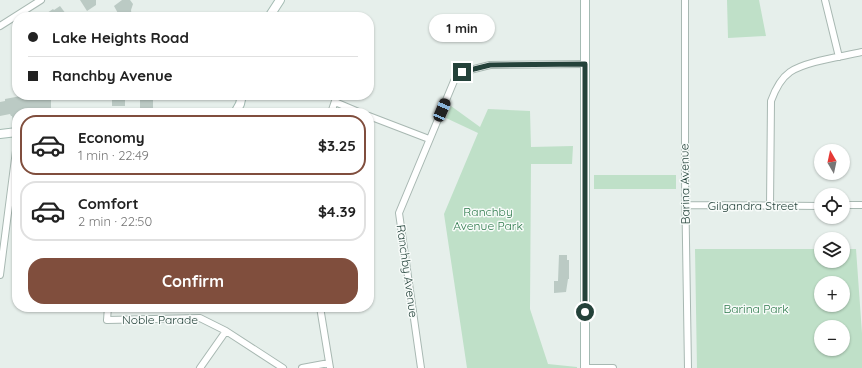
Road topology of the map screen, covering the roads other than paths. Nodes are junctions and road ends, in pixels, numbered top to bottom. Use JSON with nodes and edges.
{"nodes":[{"id":1,"x":41,"y":0,"type":"edge"},
{"id":2,"x":280,"y":0,"type":"edge"},
{"id":3,"x":585,"y":0,"type":"edge"},
{"id":4,"x":685,"y":0,"type":"edge"},
{"id":5,"x":825,"y":0,"type":"edge"},
{"id":6,"x":22,"y":12,"type":"edge"},
{"id":7,"x":272,"y":12,"type":"edge"},
{"id":8,"x":12,"y":18,"type":"edge"},
{"id":9,"x":0,"y":26,"type":"edge"},
{"id":10,"x":862,"y":52,"type":"edge"},
{"id":11,"x":839,"y":57,"type":"junction"},
{"id":12,"x":585,"y":64,"type":"junction"},
{"id":13,"x":335,"y":102,"type":"joint"},
{"id":14,"x":333,"y":108,"type":"edge"},
{"id":15,"x":349,"y":108,"type":"edge"},
{"id":16,"x":374,"y":118,"type":"edge"},
{"id":17,"x":12,"y":132,"type":"edge"},
{"id":18,"x":0,"y":134,"type":"edge"},
{"id":19,"x":429,"y":139,"type":"junction"},
{"id":20,"x":12,"y":182,"type":"edge"},
{"id":21,"x":686,"y":205,"type":"junction"},
{"id":22,"x":850,"y":205,"type":"edge"},
{"id":23,"x":862,"y":205,"type":"edge"},
{"id":24,"x":770,"y":206,"type":"junction"},
{"id":25,"x":814,"y":206,"type":"edge"},
{"id":26,"x":0,"y":275,"type":"edge"},
{"id":27,"x":108,"y":312,"type":"edge"},
{"id":28,"x":321,"y":312,"type":"edge"},
{"id":29,"x":226,"y":331,"type":"junction"},
{"id":30,"x":330,"y":366,"type":"edge"},
{"id":31,"x":200,"y":368,"type":"edge"},
{"id":32,"x":283,"y":368,"type":"edge"},
{"id":33,"x":302,"y":368,"type":"edge"},
{"id":34,"x":421,"y":368,"type":"edge"},
{"id":35,"x":585,"y":368,"type":"edge"},
{"id":36,"x":613,"y":368,"type":"edge"},
{"id":37,"x":688,"y":368,"type":"edge"}],
"edges":[{"from":1,"to":6,"type":"street"},
{"from":2,"to":7,"type":"main road"},
{"from":3,"to":12,"type":"main road"},
{"from":4,"to":21,"type":"street","name":"Barina Avenue"},
{"from":5,"to":11,"type":"street"},
{"from":8,"to":9,"type":"street"},
{"from":10,"to":11,"type":"street"},
{"from":11,"to":24,"type":"street"},
{"from":12,"to":19,"type":"street","name":"Ranchby Avenue"},
{"from":12,"to":35,"type":"main road"},
{"from":13,"to":14,"type":"street"},
{"from":13,"to":15,"type":"street"},
{"from":16,"to":19,"type":"street"},
{"from":17,"to":18,"type":"main road"},
{"from":19,"to":34,"type":"street","name":"Ranchby Avenue"},
{"from":20,"to":26,"type":"street"},
{"from":21,"to":24,"type":"street","name":"Gilgandra Street"},
{"from":21,"to":37,"type":"street","name":"Barina Avenue"},
{"from":22,"to":23,"type":"street"},
{"from":24,"to":25,"type":"street","name":"Gilgandra Street"},
{"from":27,"to":29,"type":"street","name":"Noble Parade"},
{"from":28,"to":30,"type":"street"},
{"from":29,"to":31,"type":"street"},
{"from":29,"to":32,"type":"street","name":"Noble Parade"},
{"from":30,"to":33,"type":"street"},
{"from":35,"to":36,"type":"street"}]}
